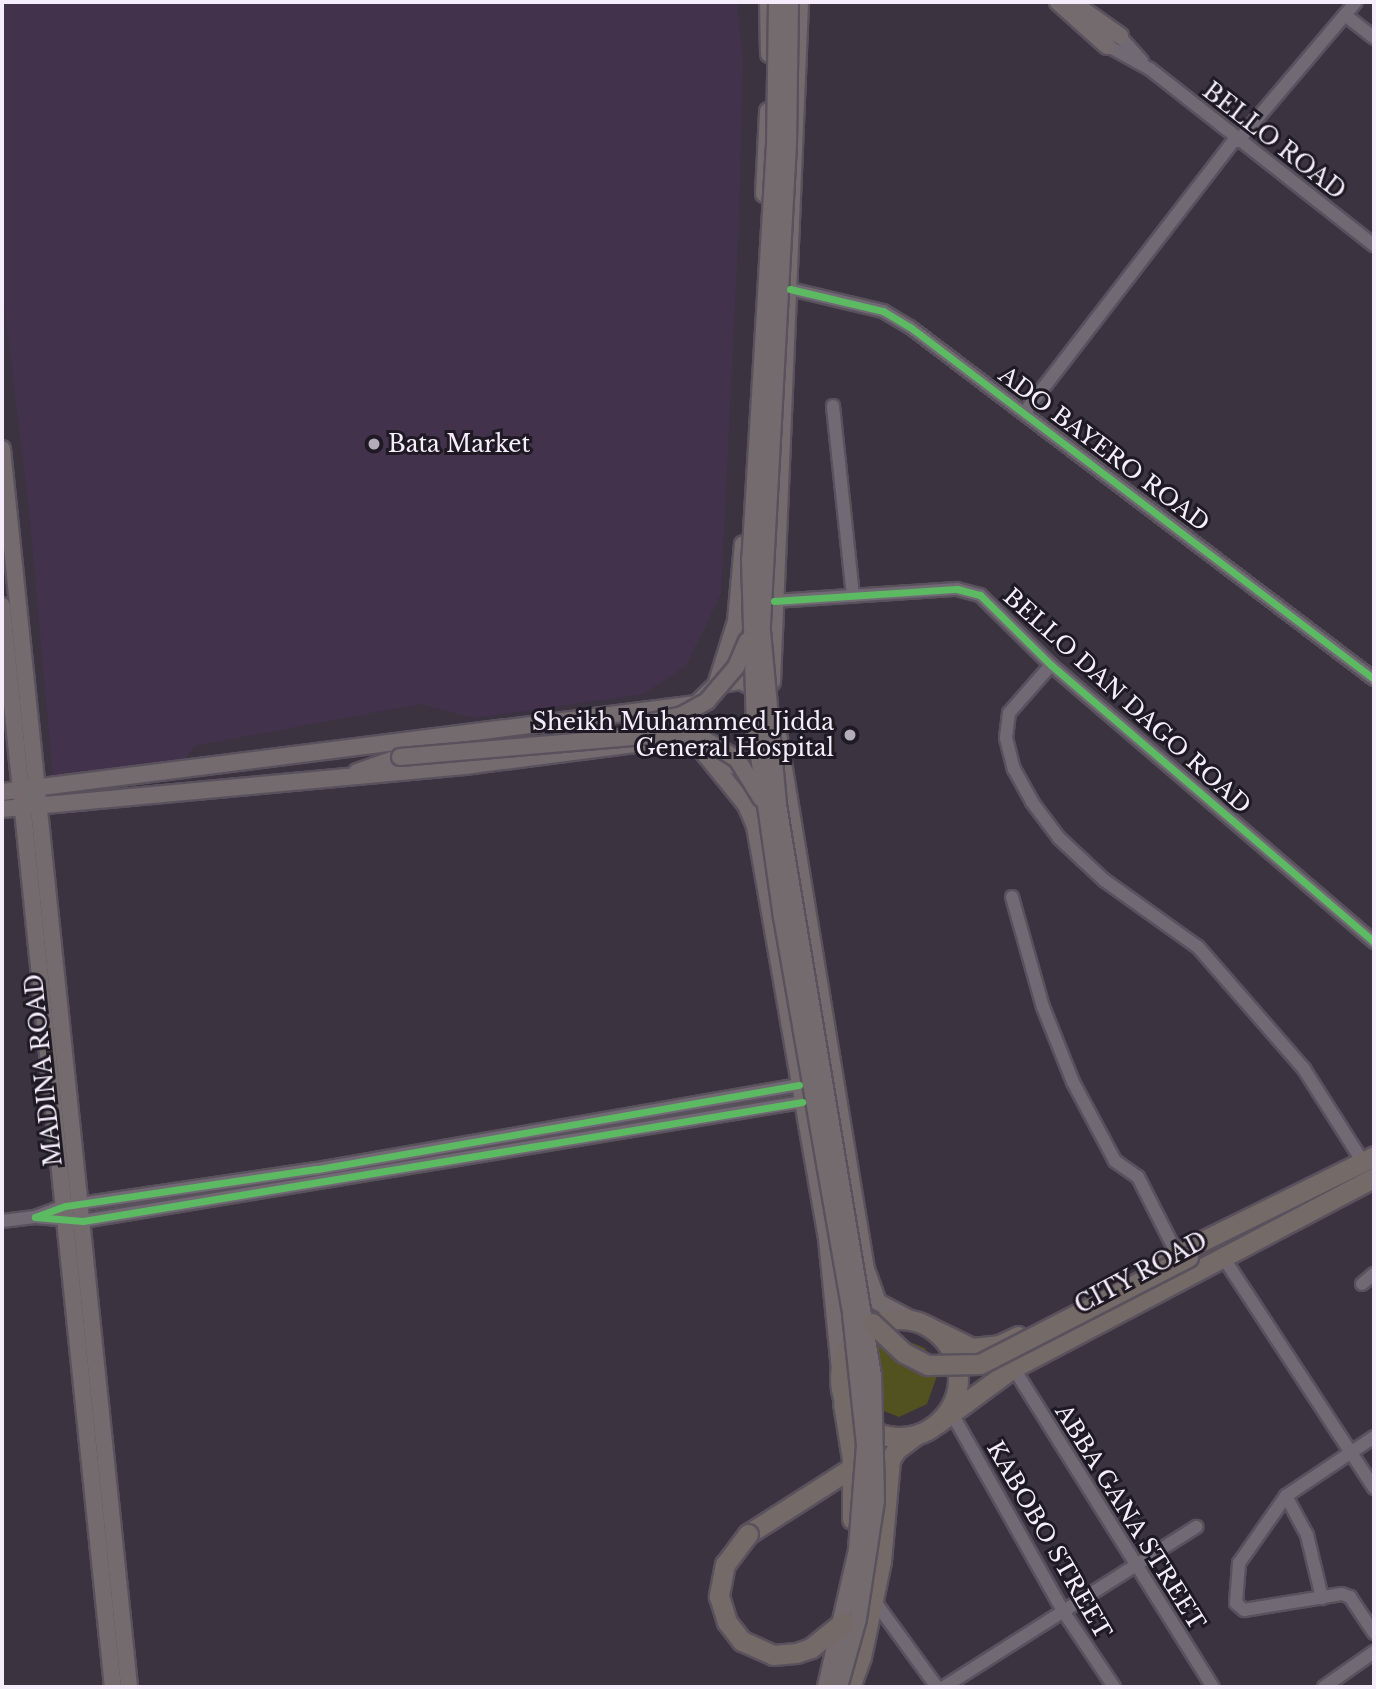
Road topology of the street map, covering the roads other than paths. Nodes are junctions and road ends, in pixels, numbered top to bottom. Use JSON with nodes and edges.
{"nodes":[{"id":1,"x":768,"y":2,"type":"edge"},
{"id":2,"x":777,"y":2,"type":"edge"},
{"id":3,"x":790,"y":2,"type":"edge"},
{"id":4,"x":800,"y":2,"type":"edge"},
{"id":5,"x":1047,"y":2,"type":"edge"},
{"id":6,"x":1058,"y":2,"type":"edge"},
{"id":7,"x":1072,"y":2,"type":"edge"},
{"id":8,"x":1084,"y":2,"type":"edge"},
{"id":9,"x":1356,"y":2,"type":"edge"},
{"id":10,"x":1345,"y":15,"type":"junction"},
{"id":11,"x":1120,"y":36,"type":"junction"},
{"id":12,"x":1374,"y":38,"type":"edge"},
{"id":13,"x":1107,"y":46,"type":"junction"},
{"id":14,"x":1150,"y":69,"type":"junction"},
{"id":15,"x":1237,"y":140,"type":"junction"},
{"id":16,"x":1374,"y":245,"type":"edge"},
{"id":17,"x":790,"y":289,"type":"junction"},
{"id":18,"x":833,"y":406,"type":"dead end"},
{"id":19,"x":1024,"y":412,"type":"junction"},
{"id":20,"x":2,"y":449,"type":"edge"},
{"id":21,"x":852,"y":596,"type":"junction"},
{"id":22,"x":774,"y":601,"type":"junction"},
{"id":23,"x":2,"y":606,"type":"edge"},
{"id":24,"x":749,"y":631,"type":"junction"},
{"id":25,"x":1051,"y":666,"type":"junction"},
{"id":26,"x":1374,"y":679,"type":"edge"},
{"id":27,"x":716,"y":685,"type":"junction"},
{"id":28,"x":773,"y":702,"type":"junction"},
{"id":29,"x":696,"y":704,"type":"junction"},
{"id":30,"x":778,"y":724,"type":"junction"},
{"id":31,"x":344,"y":750,"type":"junction"},
{"id":32,"x":703,"y":752,"type":"junction"},
{"id":33,"x":400,"y":754,"type":"junction"},
{"id":34,"x":348,"y":776,"type":"junction"},
{"id":35,"x":37,"y":788,"type":"junction"},
{"id":36,"x":2,"y":792,"type":"edge"},
{"id":37,"x":21,"y":798,"type":"junction"},
{"id":38,"x":39,"y":805,"type":"junction"},
{"id":39,"x":766,"y":807,"type":"junction"},
{"id":40,"x":2,"y":809,"type":"edge"},
{"id":41,"x":1012,"y":897,"type":"dead end"},
{"id":42,"x":1374,"y":942,"type":"edge"},
{"id":43,"x":799,"y":1084,"type":"junction"},
{"id":44,"x":802,"y":1102,"type":"junction"},
{"id":45,"x":1368,"y":1159,"type":"edge"},
{"id":46,"x":1374,"y":1179,"type":"edge"},
{"id":47,"x":74,"y":1213,"type":"junction"},
{"id":48,"x":2,"y":1222,"type":"edge"},
{"id":49,"x":1182,"y":1255,"type":"junction"},
{"id":50,"x":1223,"y":1256,"type":"junction"},
{"id":51,"x":1374,"y":1274,"type":"edge"},
{"id":52,"x":1362,"y":1284,"type":"dead end"},
{"id":53,"x":868,"y":1317,"type":"junction"},
{"id":54,"x":910,"y":1319,"type":"junction"},
{"id":55,"x":929,"y":1327,"type":"junction"},
{"id":56,"x":999,"y":1345,"type":"junction"},
{"id":57,"x":1013,"y":1368,"type":"junction"},
{"id":58,"x":840,"y":1377,"type":"junction"},
{"id":59,"x":944,"y":1417,"type":"junction"},
{"id":60,"x":907,"y":1436,"type":"junction"},
{"id":61,"x":1374,"y":1437,"type":"edge"},
{"id":62,"x":1350,"y":1453,"type":"junction"},
{"id":63,"x":852,"y":1468,"type":"junction"},
{"id":64,"x":1374,"y":1488,"type":"edge"},
{"id":65,"x":1286,"y":1496,"type":"junction"},
{"id":66,"x":1196,"y":1527,"type":"dead end"},
{"id":67,"x":1135,"y":1567,"type":"junction"},
{"id":68,"x":1322,"y":1598,"type":"junction"},
{"id":69,"x":873,"y":1599,"type":"junction"},
{"id":70,"x":1063,"y":1611,"type":"junction"},
{"id":71,"x":842,"y":1623,"type":"junction"},
{"id":72,"x":1374,"y":1633,"type":"edge"},
{"id":73,"x":1374,"y":1652,"type":"edge"},
{"id":74,"x":118,"y":1657,"type":"junction"},
{"id":75,"x":113,"y":1687,"type":"edge"},
{"id":76,"x":129,"y":1687,"type":"edge"},
{"id":77,"x":817,"y":1687,"type":"edge"},
{"id":78,"x":826,"y":1687,"type":"edge"},
{"id":79,"x":839,"y":1687,"type":"edge"},
{"id":80,"x":850,"y":1687,"type":"edge"},
{"id":81,"x":937,"y":1687,"type":"edge"},
{"id":82,"x":944,"y":1687,"type":"edge"},
{"id":83,"x":1114,"y":1687,"type":"edge"},
{"id":84,"x":1213,"y":1687,"type":"edge"},
{"id":85,"x":1324,"y":1687,"type":"edge"}],
"edges":[{"from":1,"to":27,"type":"main road"},
{"from":2,"to":24,"type":"main road","bridge":true},
{"from":3,"to":53,"type":"main road","bridge":true},
{"from":4,"to":17,"type":"main road"},
{"from":5,"to":13,"type":"street","name":"BELLO ROAD"},
{"from":6,"to":13,"type":"main road"},
{"from":7,"to":11,"type":"main road"},
{"from":8,"to":11,"type":"street","name":"BELLO ROAD"},
{"from":9,"to":10,"type":"street"},
{"from":10,"to":12,"type":"street"},
{"from":10,"to":15,"type":"street"},
{"from":11,"to":14,"type":"street","name":"BELLO ROAD"},
{"from":13,"to":14,"type":"street","name":"BELLO ROAD"},
{"from":14,"to":15,"type":"street","name":"BELLO ROAD"},
{"from":15,"to":16,"type":"street","name":"BELLO ROAD"},
{"from":15,"to":19,"type":"street"},
{"from":17,"to":19,"type":"street","name":"ADO BAYERO ROAD"},
{"from":17,"to":22,"type":"main road"},
{"from":18,"to":21,"type":"street"},
{"from":19,"to":26,"type":"street","name":"ADO BAYERO ROAD"},
{"from":20,"to":35,"type":"main road","name":"MADINA ROAD"},
{"from":21,"to":22,"type":"street","name":"BELLO DAN DAGO ROAD"},
{"from":21,"to":25,"type":"street","name":"BELLO DAN DAGO ROAD"},
{"from":22,"to":28,"type":"main road"},
{"from":23,"to":37,"type":"main road","name":"MADINA ROAD"},
{"from":24,"to":33,"type":"main road","bridge":true},
{"from":24,"to":39,"type":"main road","bridge":true},
{"from":25,"to":42,"type":"street","name":"BELLO DAN DAGO ROAD"},
{"from":25,"to":45,"type":"street"},
{"from":27,"to":28,"type":"main road"},
{"from":27,"to":29,"type":"main road"},
{"from":28,"to":30,"type":"main road"},
{"from":29,"to":31,"type":"main road"},
{"from":29,"to":32,"type":"main road"},
{"from":30,"to":32,"type":"main road"},
{"from":30,"to":54,"type":"main road"},
{"from":31,"to":33,"type":"main road"},
{"from":31,"to":35,"type":"main road"},
{"from":32,"to":34,"type":"main road"},
{"from":32,"to":43,"type":"main road"},
{"from":33,"to":34,"type":"main road"},
{"from":33,"to":39,"type":"main road","bridge":true},
{"from":34,"to":38,"type":"main road"},
{"from":35,"to":37,"type":"main road"},
{"from":35,"to":38,"type":"main road","name":"MADINA ROAD"},
{"from":36,"to":37,"type":"main road"},
{"from":37,"to":38,"type":"main road"},
{"from":37,"to":40,"type":"main road"},
{"from":37,"to":47,"type":"main road","name":"MADINA ROAD"},
{"from":38,"to":47,"type":"main road","name":"MADINA ROAD"},
{"from":39,"to":71,"type":"main road","bridge":true},
{"from":41,"to":49,"type":"street"},
{"from":43,"to":44,"type":"main road"},
{"from":43,"to":47,"type":"street"},
{"from":44,"to":47,"type":"street"},
{"from":44,"to":58,"type":"main road"},
{"from":45,"to":49,"type":"highway","name":"CITY ROAD"},
{"from":46,"to":50,"type":"highway","name":"CITY ROAD"},
{"from":47,"to":48,"type":"street"},
{"from":47,"to":74,"type":"main road","name":"MADINA ROAD"},
{"from":49,"to":53,"type":"highway","bridge":true},
{"from":49,"to":56,"type":"highway","name":"CITY ROAD"},
{"from":50,"to":57,"type":"highway","name":"CITY ROAD"},
{"from":50,"to":62,"type":"street"},
{"from":51,"to":52,"type":"street"},
{"from":53,"to":79,"type":"main road","bridge":true},
{"from":54,"to":55,"type":"highway"},
{"from":54,"to":58,"type":"highway"},
{"from":55,"to":56,"type":"highway","name":"CITY ROAD"},
{"from":55,"to":59,"type":"highway"},
{"from":56,"to":57,"type":"street","name":"ABBA GANA STREET"},
{"from":57,"to":59,"type":"highway","name":"CITY ROAD"},
{"from":57,"to":67,"type":"street","name":"ABBA GANA STREET"},
{"from":58,"to":60,"type":"highway"},
{"from":58,"to":63,"type":"highway"},
{"from":59,"to":60,"type":"highway"},
{"from":59,"to":70,"type":"street","name":"KABOBO STREET"},
{"from":60,"to":63,"type":"highway"},
{"from":60,"to":69,"type":"highway"},
{"from":61,"to":62,"type":"street"},
{"from":62,"to":64,"type":"street"},
{"from":62,"to":65,"type":"street"},
{"from":63,"to":71,"type":"highway","bridge":true},
{"from":63,"to":77,"type":"highway"},
{"from":65,"to":68,"type":"street"},
{"from":65,"to":68,"type":"street"},
{"from":66,"to":67,"type":"street"},
{"from":67,"to":70,"type":"street"},
{"from":67,"to":84,"type":"street","name":"ABBA GANA STREET"},
{"from":68,"to":72,"type":"street"},
{"from":69,"to":80,"type":"highway"},
{"from":69,"to":81,"type":"street"},
{"from":70,"to":82,"type":"street"},
{"from":70,"to":83,"type":"street","name":"KABOBO STREET"},
{"from":71,"to":78,"type":"main road","bridge":true},
{"from":73,"to":85,"type":"street"},
{"from":74,"to":75,"type":"main road","name":"MADINA ROAD"},
{"from":74,"to":76,"type":"main road","name":"MADINA ROAD"}]}
